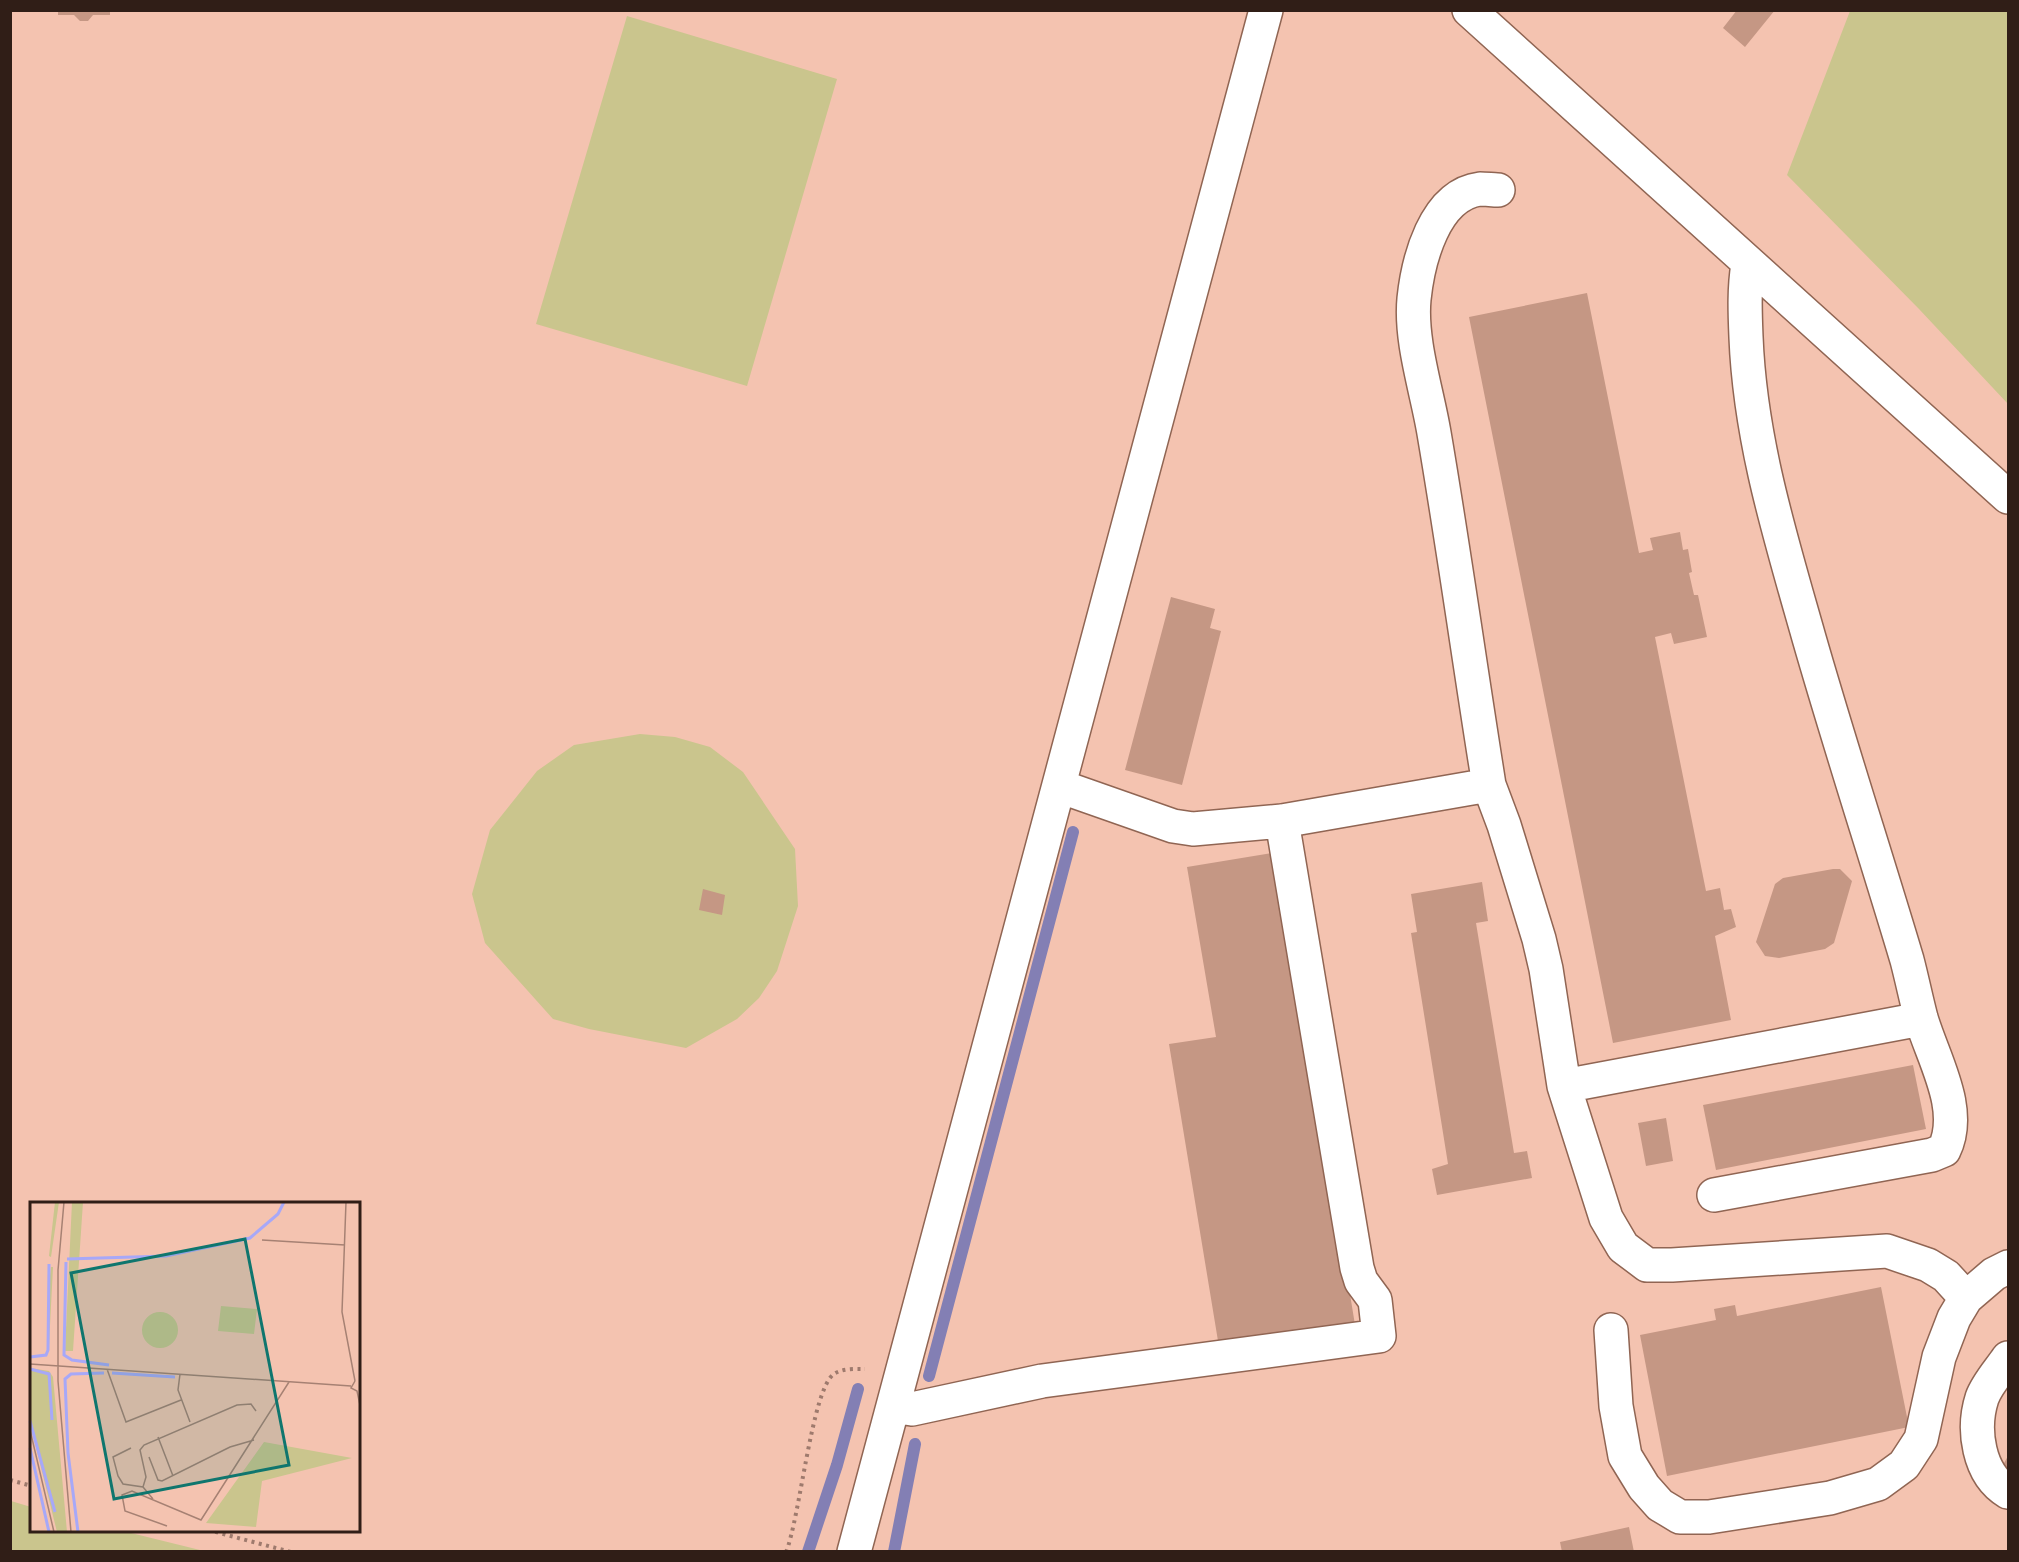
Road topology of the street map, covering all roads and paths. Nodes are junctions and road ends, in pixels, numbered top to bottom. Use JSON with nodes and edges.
{"nodes":[{"id":1,"x":1266,"y":10,"type":"edge"},
{"id":2,"x":1469,"y":10,"type":"edge"},
{"id":3,"x":1498,"y":190,"type":"dead end"},
{"id":4,"x":1748,"y":264,"type":"junction"},
{"id":5,"x":2008,"y":497,"type":"edge"},
{"id":6,"x":1489,"y":784,"type":"junction"},
{"id":7,"x":1059,"y":786,"type":"junction"},
{"id":8,"x":1282,"y":821,"type":"junction"},
{"id":9,"x":1922,"y":1019,"type":"junction"},
{"id":10,"x":1564,"y":1086,"type":"junction"},
{"id":11,"x":1714,"y":1195,"type":"dead end"},
{"id":12,"x":2008,"y":1267,"type":"edge"},
{"id":13,"x":1966,"y":1298,"type":"junction"},
{"id":14,"x":1611,"y":1330,"type":"dead end"},
{"id":15,"x":2008,"y":1358,"type":"edge"},
{"id":16,"x":901,"y":1375,"type":"junction"},
{"id":17,"x":893,"y":1406,"type":"junction"},
{"id":18,"x":10,"y":1480,"type":"edge"},
{"id":19,"x":30,"y":1485,"type":"edge"},
{"id":20,"x":2008,"y":1492,"type":"edge"},
{"id":21,"x":216,"y":1532,"type":"edge"},
{"id":22,"x":291,"y":1551,"type":"edge"},
{"id":23,"x":786,"y":1551,"type":"edge"},
{"id":24,"x":854,"y":1551,"type":"edge"}],
"edges":[{"from":1,"to":7,"type":"street"},
{"from":2,"to":4,"type":"street"},
{"from":3,"to":6,"type":"street"},
{"from":4,"to":5,"type":"street"},
{"from":4,"to":9,"type":"street"},
{"from":6,"to":8,"type":"street"},
{"from":6,"to":10,"type":"street"},
{"from":7,"to":8,"type":"street"},
{"from":7,"to":16,"type":"street"},
{"from":8,"to":17,"type":"street"},
{"from":9,"to":10,"type":"street"},
{"from":9,"to":11,"type":"street"},
{"from":10,"to":13,"type":"street"},
{"from":12,"to":13,"type":"street"},
{"from":13,"to":14,"type":"street"},
{"from":15,"to":20,"type":"street"},
{"from":16,"to":17,"type":"street"},
{"from":16,"to":23,"type":"path"},
{"from":17,"to":24,"type":"street"},
{"from":18,"to":19,"type":"path"},
{"from":21,"to":22,"type":"path"}]}
